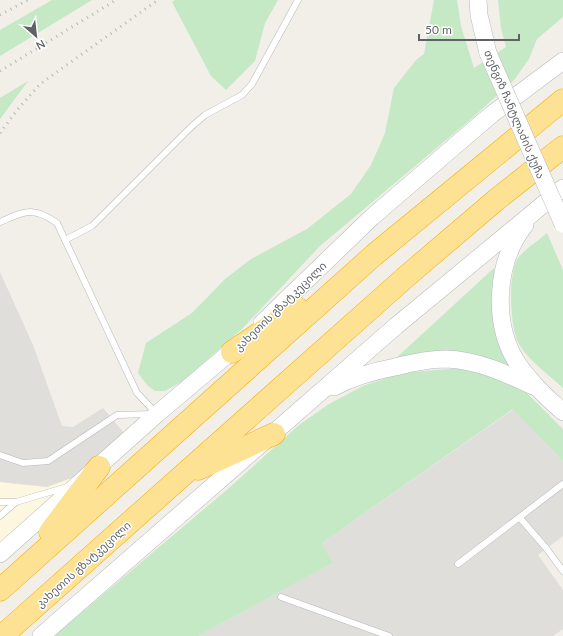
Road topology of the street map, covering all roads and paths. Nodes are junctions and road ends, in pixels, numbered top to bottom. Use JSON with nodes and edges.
{"nodes":[{"id":1,"x":298,"y":0,"type":"edge"},
{"id":2,"x":478,"y":0,"type":"edge"},
{"id":3,"x":563,"y":61,"type":"edge"},
{"id":4,"x":563,"y":100,"type":"edge"},
{"id":5,"x":563,"y":147,"type":"edge"},
{"id":6,"x":563,"y":188,"type":"edge"},
{"id":7,"x":543,"y":204,"type":"junction"},
{"id":8,"x":0,"y":222,"type":"edge"},
{"id":9,"x":563,"y":224,"type":"edge"},
{"id":10,"x":65,"y":240,"type":"junction"},
{"id":11,"x":374,"y":255,"type":"junction"},
{"id":12,"x":232,"y":352,"type":"junction"},
{"id":13,"x":535,"y":387,"type":"junction"},
{"id":14,"x":309,"y":402,"type":"junction"},
{"id":15,"x":563,"y":412,"type":"edge"},
{"id":16,"x":157,"y":414,"type":"junction"},
{"id":17,"x":274,"y":434,"type":"junction"},
{"id":18,"x":0,"y":455,"type":"edge"},
{"id":19,"x":99,"y":467,"type":"junction"},
{"id":20,"x":179,"y":478,"type":"junction"},
{"id":21,"x":80,"y":483,"type":"junction"},
{"id":22,"x":563,"y":484,"type":"edge"},
{"id":23,"x":0,"y":502,"type":"edge"},
{"id":24,"x":16,"y":502,"type":"junction"},
{"id":25,"x":0,"y":516,"type":"edge"},
{"id":26,"x":520,"y":518,"type":"junction"},
{"id":27,"x":0,"y":554,"type":"edge"},
{"id":28,"x":458,"y":564,"type":"dead end"},
{"id":29,"x":21,"y":571,"type":"junction"},
{"id":30,"x":563,"y":571,"type":"edge"},
{"id":31,"x":0,"y":590,"type":"edge"},
{"id":32,"x":281,"y":597,"type":"dead end"},
{"id":33,"x":2,"y":636,"type":"edge"},
{"id":34,"x":42,"y":636,"type":"edge"},
{"id":35,"x":389,"y":636,"type":"edge"}],
"edges":[{"from":1,"to":10,"type":"lane"},
{"from":2,"to":9,"type":"street","name":"თენგიზ ჩანტლაძის ქუჩა","bridge":true},
{"from":3,"to":12,"type":"street","name":"კახეთის გზატკეცილი"},
{"from":4,"to":11,"type":"highway","name":"კახეთის გზატკეცილი"},
{"from":5,"to":20,"type":"highway","name":"კახეთის გზატკეცილი"},
{"from":6,"to":7,"type":"street"},
{"from":7,"to":13,"type":"street"},
{"from":7,"to":14,"type":"street"},
{"from":8,"to":10,"type":"lane"},
{"from":10,"to":16,"type":"lane"},
{"from":11,"to":12,"type":"highway"},
{"from":11,"to":29,"type":"highway","name":"კახეთის გზატკეცილი"},
{"from":12,"to":16,"type":"street","name":"კახეთის გზატკეცილი"},
{"from":13,"to":14,"type":"street"},
{"from":13,"to":15,"type":"street"},
{"from":14,"to":17,"type":"street"},
{"from":16,"to":18,"type":"lane"},
{"from":16,"to":19,"type":"street","name":"კახეთის გზატკეცილი"},
{"from":17,"to":20,"type":"highway"},
{"from":17,"to":34,"type":"street"},
{"from":19,"to":21,"type":"street","name":"კახეთის გზატკეცილი"},
{"from":19,"to":29,"type":"highway"},
{"from":20,"to":33,"type":"highway","name":"კახეთის გზატკეცილი"},
{"from":21,"to":24,"type":"lane"},
{"from":21,"to":27,"type":"street","name":"კახეთის გზატკეცილი"},
{"from":22,"to":26,"type":"lane"},
{"from":23,"to":24,"type":"lane"},
{"from":24,"to":25,"type":"lane"},
{"from":26,"to":28,"type":"lane"},
{"from":26,"to":30,"type":"lane"},
{"from":29,"to":31,"type":"highway","name":"კახეთის გზატკეცილი"},
{"from":32,"to":35,"type":"lane"}]}
